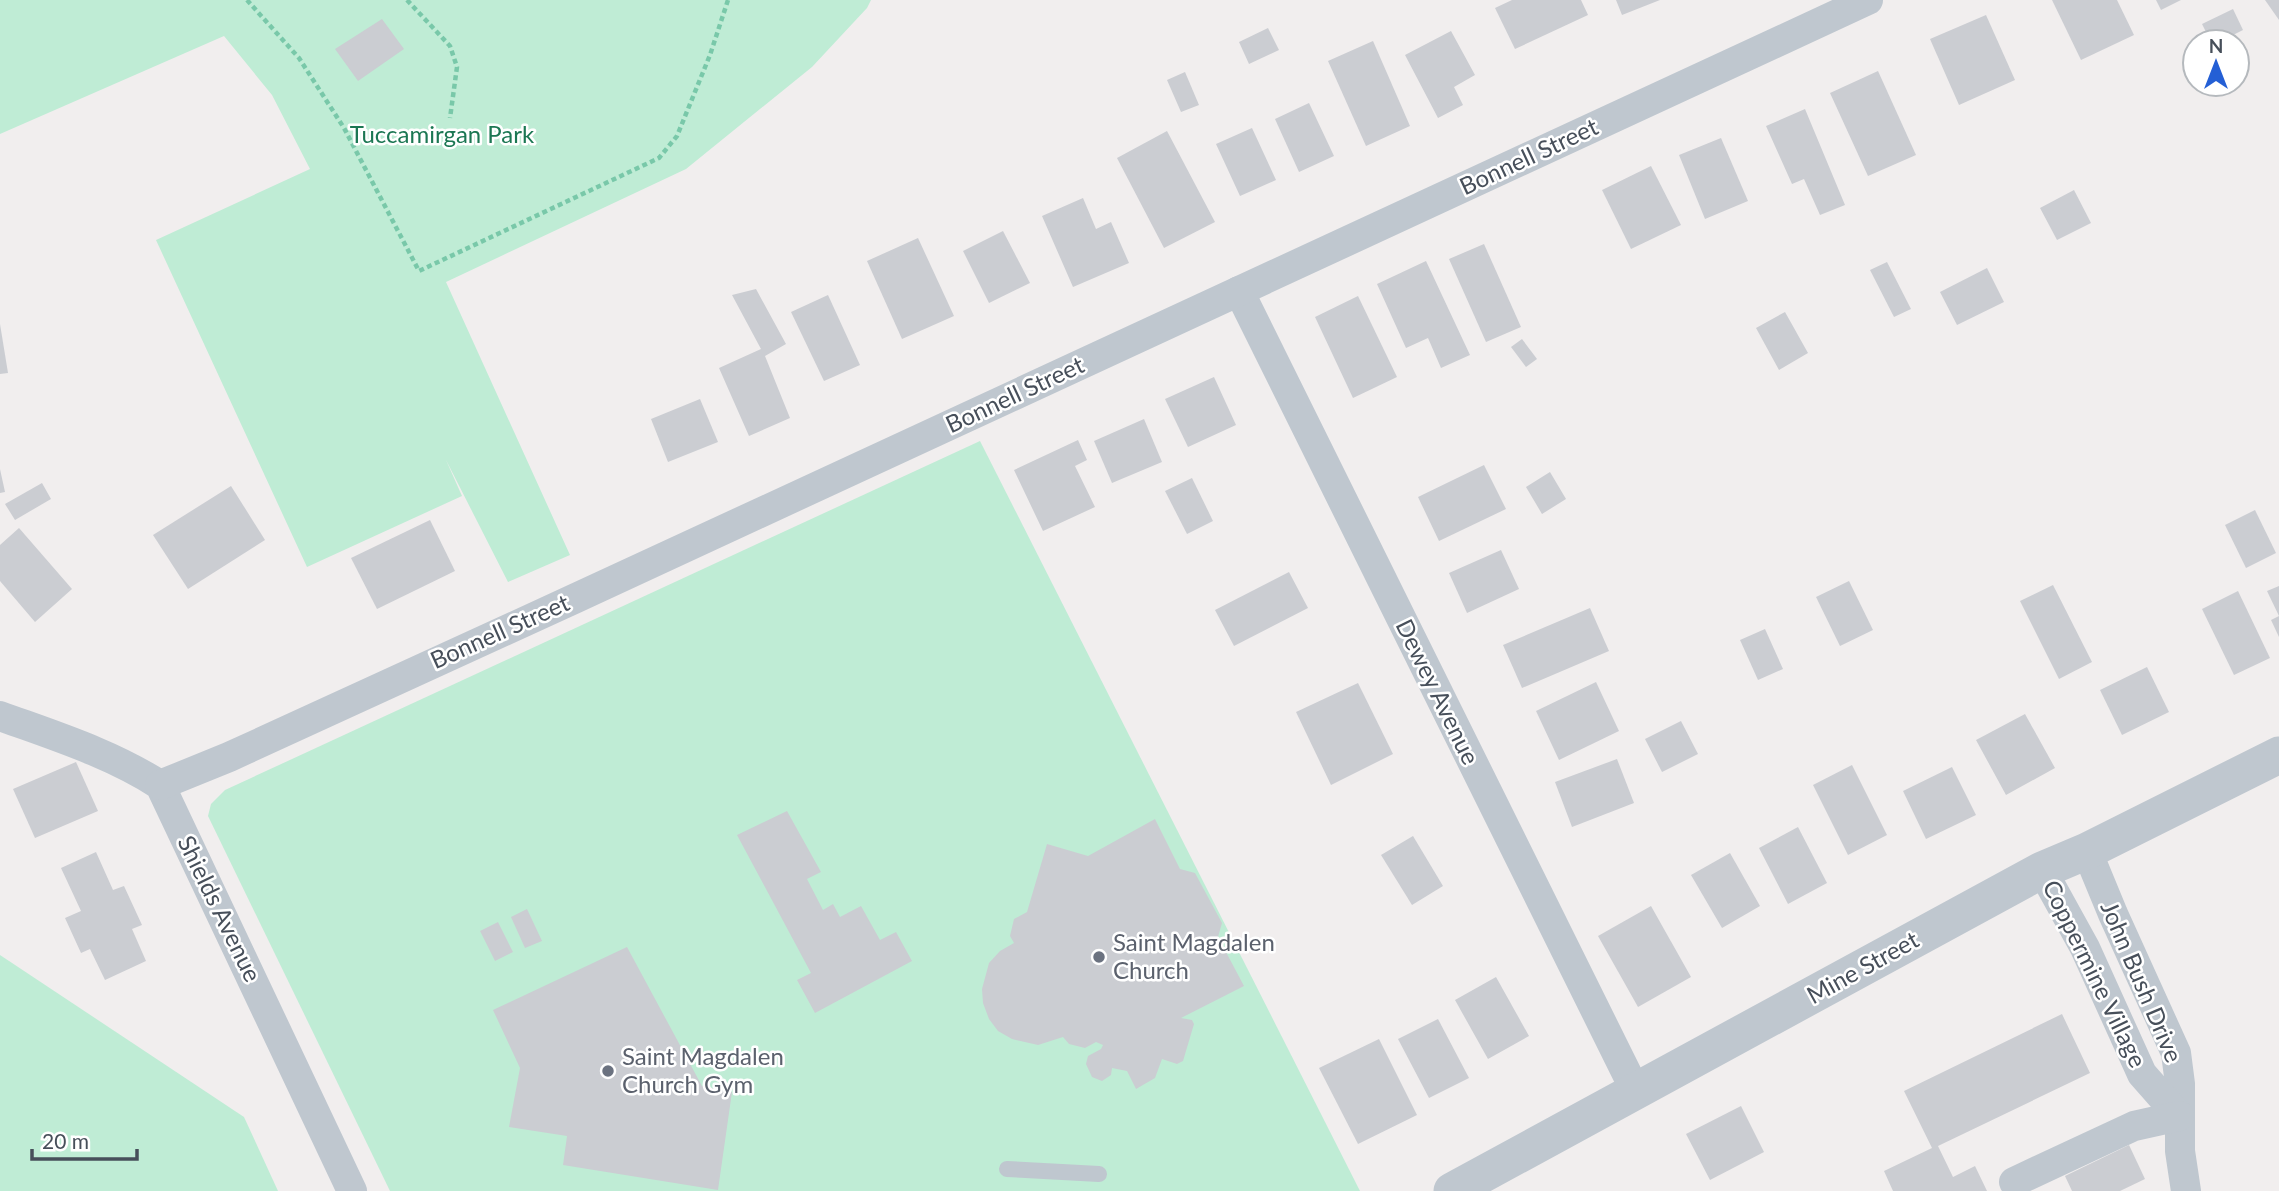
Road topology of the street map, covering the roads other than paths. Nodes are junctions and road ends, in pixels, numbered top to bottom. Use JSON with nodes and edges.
{"nodes":[{"id":1,"x":1868,"y":0,"type":"edge"},
{"id":2,"x":1239,"y":291,"type":"junction"},
{"id":3,"x":0,"y":716,"type":"edge"},
{"id":4,"x":2279,"y":755,"type":"edge"},
{"id":5,"x":160,"y":785,"type":"junction"},
{"id":6,"x":2087,"y":850,"type":"junction"},
{"id":7,"x":2042,"y":870,"type":"junction"},
{"id":8,"x":1636,"y":1092,"type":"junction"},
{"id":9,"x":2179,"y":1116,"type":"junction"},
{"id":10,"x":1007,"y":1169,"type":"dead end"},
{"id":11,"x":1099,"y":1174,"type":"dead end"},
{"id":12,"x":2014,"y":1182,"type":"dead end"},
{"id":13,"x":352,"y":1191,"type":"edge"},
{"id":14,"x":1451,"y":1191,"type":"edge"},
{"id":15,"x":2186,"y":1191,"type":"edge"}],
"edges":[{"from":1,"to":2,"type":"street","name":"Bonnell Street"},
{"from":2,"to":5,"type":"street","name":"Bonnell Street"},
{"from":2,"to":8,"type":"street","name":"Dewey Avenue"},
{"from":3,"to":5,"type":"street"},
{"from":4,"to":6,"type":"street","name":"Mine Street"},
{"from":5,"to":13,"type":"street","name":"Shields Avenue"},
{"from":6,"to":7,"type":"street","name":"Mine Street"},
{"from":6,"to":9,"type":"street","name":"John Bush Drive"},
{"from":7,"to":8,"type":"street","name":"Mine Street"},
{"from":7,"to":9,"type":"street","name":"Coppermine Village"},
{"from":8,"to":14,"type":"street","name":"Mine Street"},
{"from":9,"to":12,"type":"street"},
{"from":9,"to":15,"type":"street"},
{"from":10,"to":11,"type":"lane"}]}
